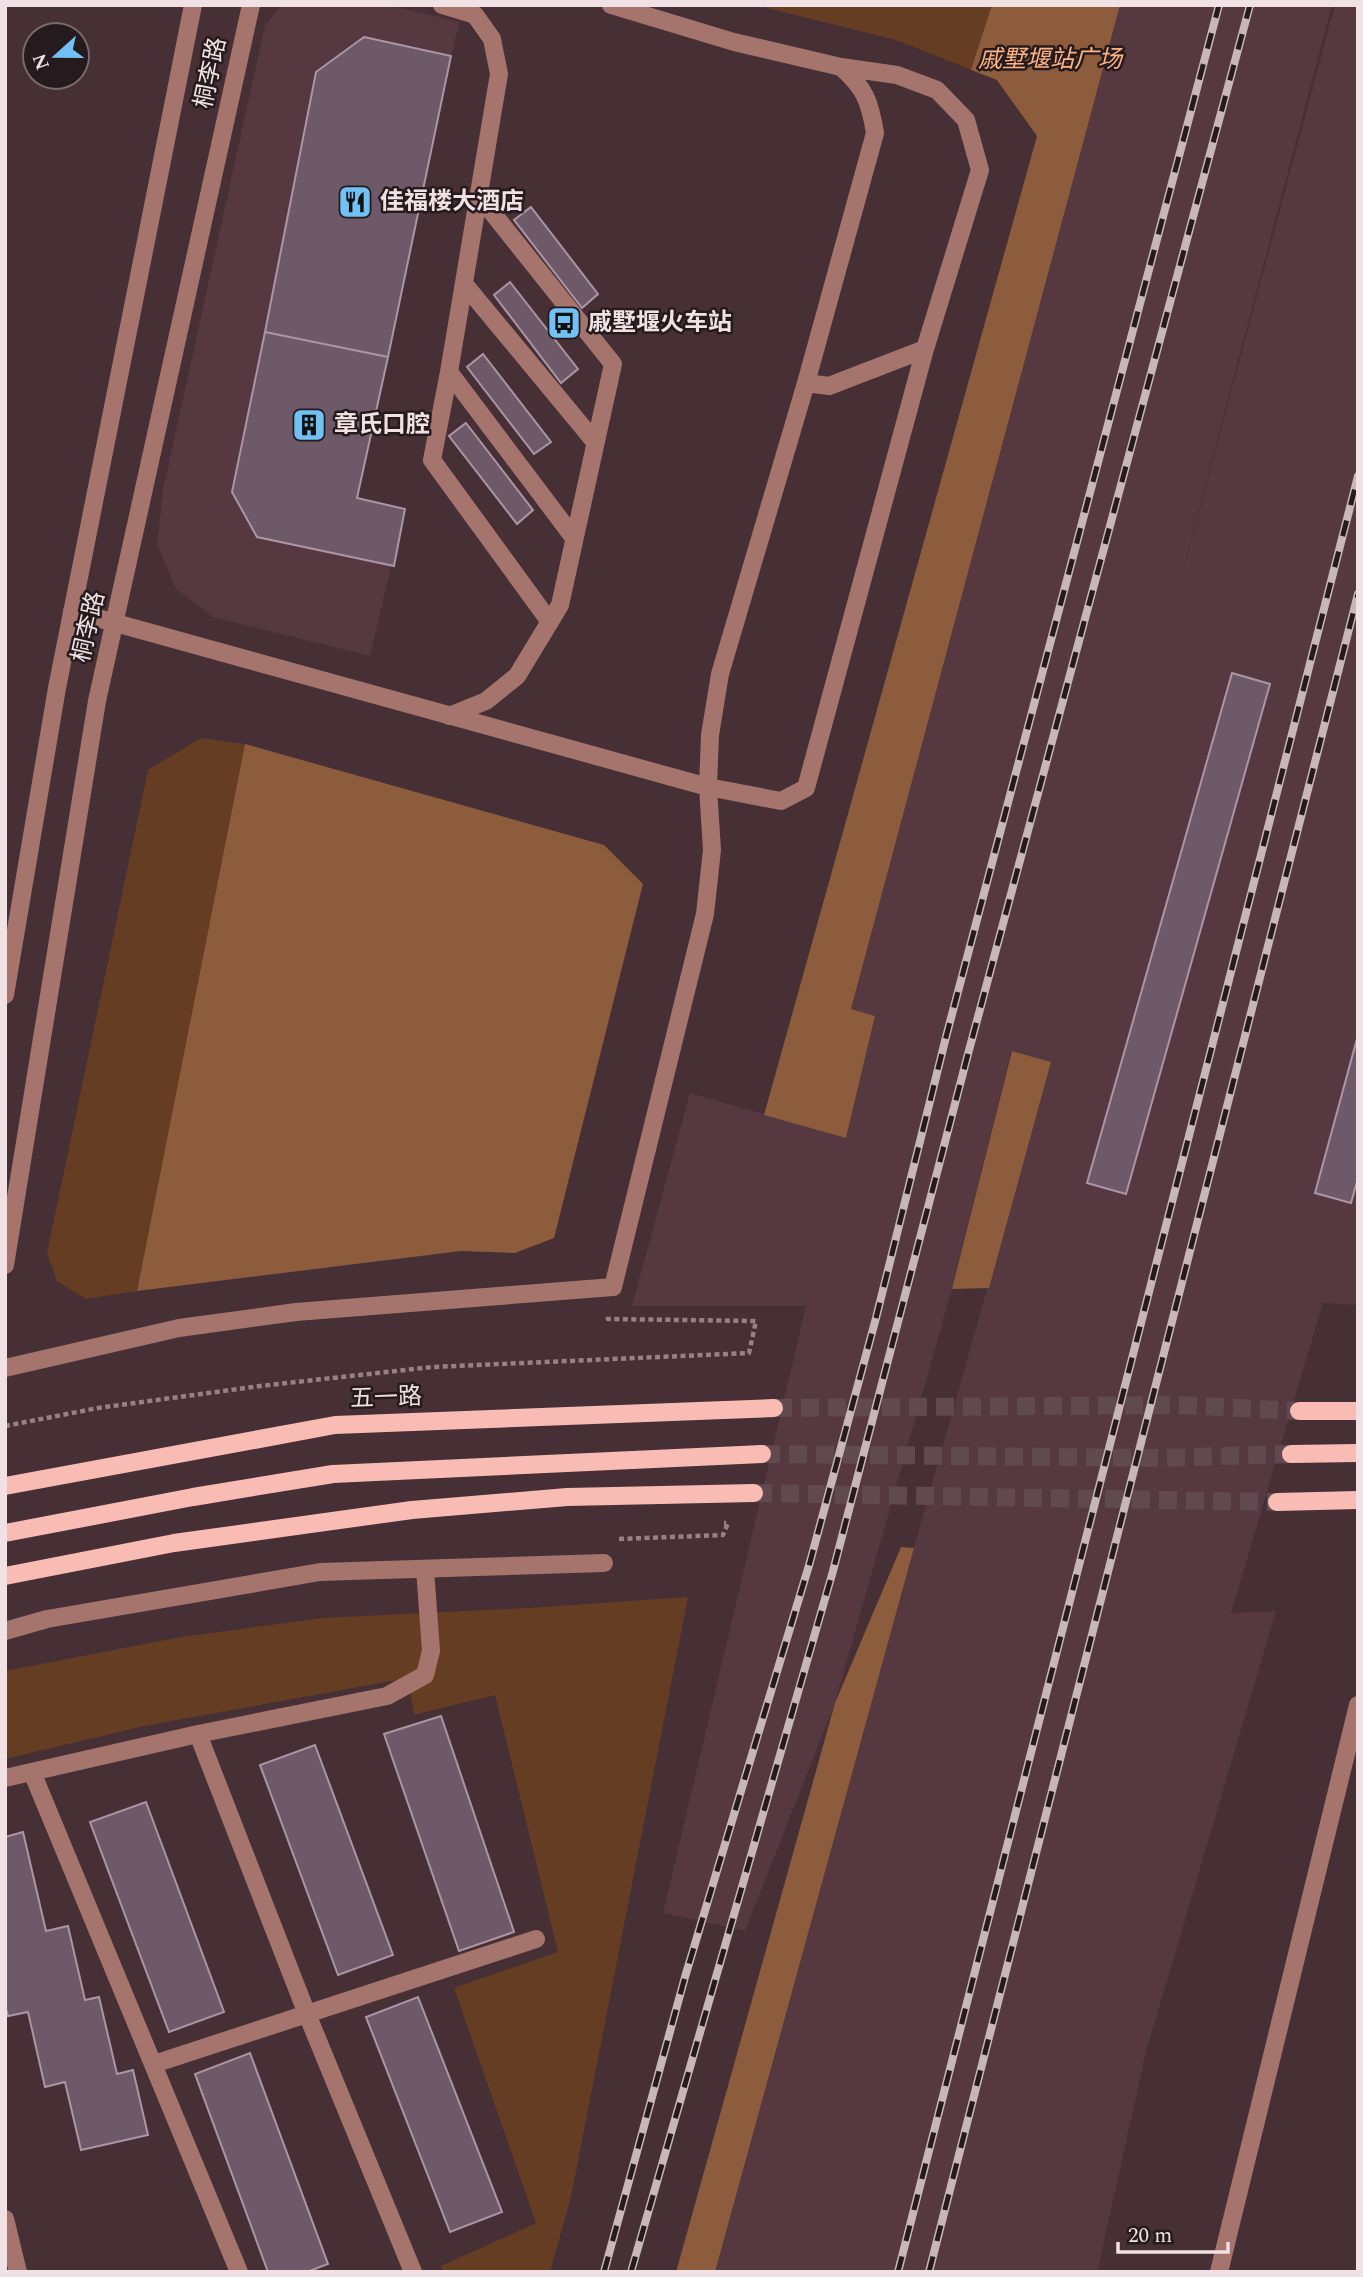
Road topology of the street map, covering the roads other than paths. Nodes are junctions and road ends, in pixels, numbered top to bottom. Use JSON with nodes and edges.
{"nodes":[{"id":1,"x":193,"y":5,"type":"edge"},
{"id":2,"x":251,"y":5,"type":"edge"},
{"id":3,"x":442,"y":5,"type":"edge"},
{"id":4,"x":611,"y":5,"type":"edge"},
{"id":5,"x":841,"y":66,"type":"junction"},
{"id":6,"x":480,"y":196,"type":"junction"},
{"id":7,"x":465,"y":285,"type":"junction"},
{"id":8,"x":925,"y":349,"type":"junction"},
{"id":9,"x":449,"y":372,"type":"junction"},
{"id":10,"x":806,"y":383,"type":"junction"},
{"id":11,"x":595,"y":442,"type":"junction"},
{"id":12,"x":574,"y":538,"type":"junction"},
{"id":13,"x":72,"y":611,"type":"junction"},
{"id":14,"x":550,"y":622,"type":"junction"},
{"id":15,"x":115,"y":623,"type":"junction"},
{"id":16,"x":449,"y":716,"type":"junction"},
{"id":17,"x":708,"y":787,"type":"junction"},
{"id":18,"x":5,"y":995,"type":"edge"},
{"id":19,"x":5,"y":1265,"type":"edge"},
{"id":20,"x":5,"y":1368,"type":"edge"},
{"id":21,"x":774,"y":1408,"type":"tunnel mouth"},
{"id":22,"x":1299,"y":1411,"type":"tunnel mouth"},
{"id":23,"x":1358,"y":1411,"type":"edge"},
{"id":24,"x":1358,"y":1453,"type":"edge"},
{"id":25,"x":762,"y":1454,"type":"tunnel mouth"},
{"id":26,"x":1291,"y":1454,"type":"tunnel mouth"},
{"id":27,"x":5,"y":1486,"type":"edge"},
{"id":28,"x":754,"y":1493,"type":"tunnel mouth"},
{"id":29,"x":1358,"y":1500,"type":"edge"},
{"id":30,"x":1277,"y":1502,"type":"tunnel mouth"},
{"id":31,"x":5,"y":1533,"type":"edge"},
{"id":32,"x":604,"y":1563,"type":"road end"},
{"id":33,"x":425,"y":1569,"type":"junction"},
{"id":34,"x":5,"y":1576,"type":"edge"},
{"id":35,"x":5,"y":1631,"type":"edge"},
{"id":36,"x":1358,"y":1705,"type":"edge"},
{"id":37,"x":198,"y":1734,"type":"junction"},
{"id":38,"x":32,"y":1772,"type":"junction"},
{"id":39,"x":5,"y":1778,"type":"edge"},
{"id":40,"x":536,"y":1939,"type":"dead end"},
{"id":41,"x":307,"y":2014,"type":"junction"},
{"id":42,"x":154,"y":2064,"type":"junction"},
{"id":43,"x":5,"y":2219,"type":"edge"},
{"id":44,"x":18,"y":2272,"type":"edge"},
{"id":45,"x":239,"y":2272,"type":"edge"},
{"id":46,"x":412,"y":2272,"type":"edge"},
{"id":47,"x":1219,"y":2272,"type":"edge"}],
"edges":[{"from":1,"to":13,"type":"street","name":"桐李路"},
{"from":2,"to":15,"type":"street","name":"桐李路"},
{"from":3,"to":6,"type":"street"},
{"from":4,"to":5,"type":"street"},
{"from":5,"to":8,"type":"street"},
{"from":5,"to":10,"type":"street"},
{"from":6,"to":7,"type":"street"},
{"from":6,"to":11,"type":"street"},
{"from":7,"to":9,"type":"street"},
{"from":7,"to":11,"type":"street"},
{"from":8,"to":10,"type":"street"},
{"from":8,"to":17,"type":"street"},
{"from":9,"to":12,"type":"street"},
{"from":9,"to":14,"type":"street"},
{"from":10,"to":17,"type":"street"},
{"from":11,"to":12,"type":"street"},
{"from":12,"to":14,"type":"street"},
{"from":13,"to":15,"type":"street"},
{"from":13,"to":18,"type":"street","name":"桐李路"},
{"from":14,"to":16,"type":"street"},
{"from":15,"to":16,"type":"street"},
{"from":15,"to":19,"type":"street","name":"桐李路"},
{"from":16,"to":17,"type":"street"},
{"from":17,"to":20,"type":"street"},
{"from":21,"to":27,"type":"main road","name":"五一路"},
{"from":22,"to":23,"type":"main road"},
{"from":24,"to":26,"type":"main road"},
{"from":25,"to":31,"type":"main road"},
{"from":28,"to":34,"type":"main road"},
{"from":29,"to":30,"type":"main road"},
{"from":32,"to":33,"type":"street"},
{"from":33,"to":35,"type":"street"},
{"from":33,"to":37,"type":"street"},
{"from":36,"to":47,"type":"street"},
{"from":37,"to":38,"type":"street"},
{"from":37,"to":41,"type":"street"},
{"from":38,"to":39,"type":"street"},
{"from":38,"to":42,"type":"street"},
{"from":40,"to":41,"type":"street"},
{"from":41,"to":42,"type":"street"},
{"from":41,"to":46,"type":"street"},
{"from":42,"to":45,"type":"street"},
{"from":43,"to":44,"type":"street"}]}
